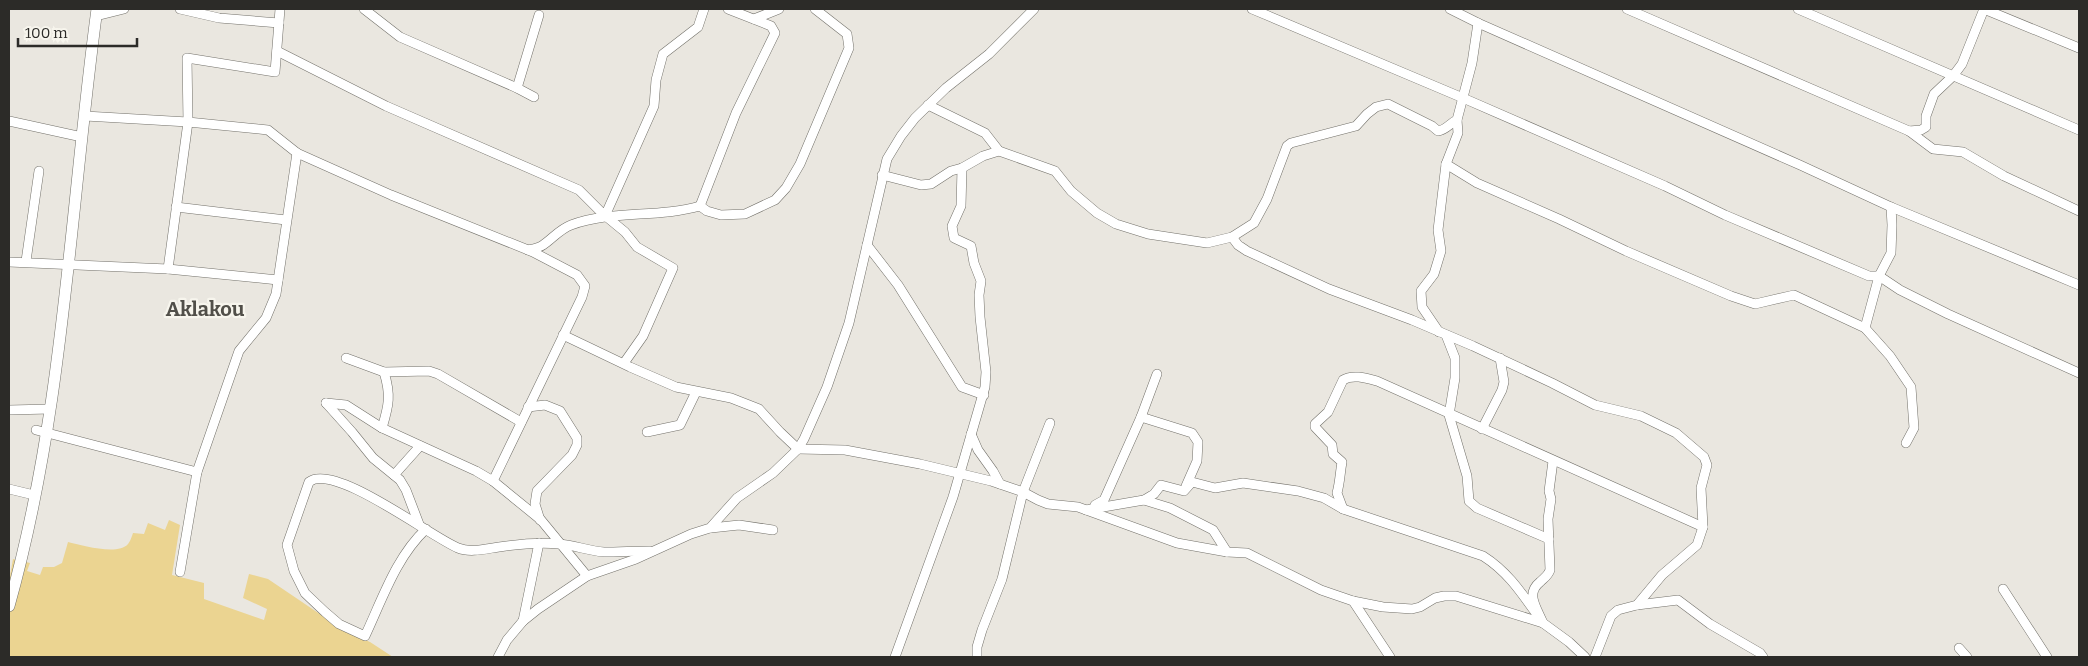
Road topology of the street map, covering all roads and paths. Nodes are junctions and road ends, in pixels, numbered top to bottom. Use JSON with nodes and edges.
{"nodes":[{"id":1,"x":124,"y":9,"type":"edge"},
{"id":2,"x":180,"y":9,"type":"edge"},
{"id":3,"x":280,"y":9,"type":"edge"},
{"id":4,"x":364,"y":9,"type":"edge"},
{"id":5,"x":704,"y":9,"type":"edge"},
{"id":6,"x":728,"y":9,"type":"edge"},
{"id":7,"x":779,"y":9,"type":"edge"},
{"id":8,"x":814,"y":9,"type":"edge"},
{"id":9,"x":1034,"y":9,"type":"edge"},
{"id":10,"x":1252,"y":9,"type":"edge"},
{"id":11,"x":1450,"y":9,"type":"edge"},
{"id":12,"x":1627,"y":9,"type":"edge"},
{"id":13,"x":1798,"y":9,"type":"edge"},
{"id":14,"x":96,"y":12,"type":"edge"},
{"id":15,"x":539,"y":15,"type":"dead end"},
{"id":16,"x":754,"y":19,"type":"junction"},
{"id":17,"x":279,"y":23,"type":"junction"},
{"id":18,"x":1478,"y":23,"type":"junction"},
{"id":19,"x":2079,"y":48,"type":"edge"},
{"id":20,"x":277,"y":51,"type":"junction"},
{"id":21,"x":1953,"y":76,"type":"junction"},
{"id":22,"x":517,"y":88,"type":"junction"},
{"id":23,"x":534,"y":97,"type":"dead end"},
{"id":24,"x":1463,"y":98,"type":"junction"},
{"id":25,"x":928,"y":105,"type":"junction"},
{"id":26,"x":85,"y":116,"type":"junction"},
{"id":27,"x":1457,"y":120,"type":"junction"},
{"id":28,"x":9,"y":121,"type":"edge"},
{"id":29,"x":188,"y":122,"type":"junction"},
{"id":30,"x":2079,"y":130,"type":"edge"},
{"id":31,"x":1909,"y":131,"type":"junction"},
{"id":32,"x":82,"y":137,"type":"junction"},
{"id":33,"x":999,"y":151,"type":"junction"},
{"id":34,"x":297,"y":153,"type":"junction"},
{"id":35,"x":1446,"y":164,"type":"junction"},
{"id":36,"x":962,"y":168,"type":"junction"},
{"id":37,"x":39,"y":171,"type":"dead end"},
{"id":38,"x":882,"y":175,"type":"junction"},
{"id":39,"x":700,"y":206,"type":"junction"},
{"id":40,"x":176,"y":207,"type":"junction"},
{"id":41,"x":1890,"y":207,"type":"junction"},
{"id":42,"x":2079,"y":211,"type":"edge"},
{"id":43,"x":608,"y":218,"type":"junction"},
{"id":44,"x":286,"y":220,"type":"junction"},
{"id":45,"x":1232,"y":237,"type":"junction"},
{"id":46,"x":867,"y":245,"type":"junction"},
{"id":47,"x":528,"y":250,"type":"junction"},
{"id":48,"x":26,"y":261,"type":"junction"},
{"id":49,"x":9,"y":262,"type":"edge"},
{"id":50,"x":70,"y":264,"type":"junction"},
{"id":51,"x":168,"y":270,"type":"junction"},
{"id":52,"x":1879,"y":276,"type":"junction"},
{"id":53,"x":278,"y":280,"type":"junction"},
{"id":54,"x":2079,"y":285,"type":"edge"},
{"id":55,"x":1864,"y":328,"type":"junction"},
{"id":56,"x":1443,"y":333,"type":"junction"},
{"id":57,"x":563,"y":335,"type":"junction"},
{"id":58,"x":346,"y":358,"type":"dead end"},
{"id":59,"x":1500,"y":358,"type":"junction"},
{"id":60,"x":624,"y":363,"type":"junction"},
{"id":61,"x":384,"y":372,"type":"junction"},
{"id":62,"x":2079,"y":373,"type":"edge"},
{"id":63,"x":1157,"y":374,"type":"dead end"},
{"id":64,"x":696,"y":392,"type":"junction"},
{"id":65,"x":984,"y":395,"type":"junction"},
{"id":66,"x":528,"y":407,"type":"junction"},
{"id":67,"x":50,"y":409,"type":"junction"},
{"id":68,"x":9,"y":410,"type":"edge"},
{"id":69,"x":1449,"y":415,"type":"junction"},
{"id":70,"x":1141,"y":417,"type":"junction"},
{"id":71,"x":521,"y":422,"type":"junction"},
{"id":72,"x":1050,"y":423,"type":"dead end"},
{"id":73,"x":382,"y":428,"type":"junction"},
{"id":74,"x":1482,"y":429,"type":"junction"},
{"id":75,"x":41,"y":432,"type":"junction"},
{"id":76,"x":646,"y":432,"type":"dead end"},
{"id":77,"x":971,"y":434,"type":"junction"},
{"id":78,"x":1906,"y":443,"type":"dead end"},
{"id":79,"x":420,"y":446,"type":"junction"},
{"id":80,"x":798,"y":449,"type":"junction"},
{"id":81,"x":1552,"y":461,"type":"junction"},
{"id":82,"x":197,"y":472,"type":"junction"},
{"id":83,"x":394,"y":475,"type":"junction"},
{"id":84,"x":960,"y":475,"type":"junction"},
{"id":85,"x":493,"y":480,"type":"junction"},
{"id":86,"x":1000,"y":484,"type":"junction"},
{"id":87,"x":9,"y":489,"type":"edge"},
{"id":88,"x":1184,"y":491,"type":"junction"},
{"id":89,"x":1023,"y":492,"type":"junction"},
{"id":90,"x":34,"y":495,"type":"junction"},
{"id":91,"x":1144,"y":500,"type":"junction"},
{"id":92,"x":1343,"y":509,"type":"junction"},
{"id":93,"x":1086,"y":510,"type":"junction"},
{"id":94,"x":540,"y":520,"type":"junction"},
{"id":95,"x":423,"y":527,"type":"junction"},
{"id":96,"x":1703,"y":527,"type":"junction"},
{"id":97,"x":710,"y":528,"type":"junction"},
{"id":98,"x":774,"y":530,"type":"dead end"},
{"id":99,"x":1549,"y":539,"type":"junction"},
{"id":100,"x":539,"y":543,"type":"junction"},
{"id":101,"x":560,"y":544,"type":"junction"},
{"id":102,"x":654,"y":551,"type":"junction"},
{"id":103,"x":1228,"y":552,"type":"junction"},
{"id":104,"x":180,"y":572,"type":"dead end"},
{"id":105,"x":586,"y":576,"type":"junction"},
{"id":106,"x":2003,"y":589,"type":"dead end"},
{"id":107,"x":1353,"y":602,"type":"junction"},
{"id":108,"x":1637,"y":605,"type":"junction"},
{"id":109,"x":9,"y":606,"type":"edge"},
{"id":110,"x":523,"y":621,"type":"junction"},
{"id":111,"x":1543,"y":623,"type":"junction"},
{"id":112,"x":1959,"y":648,"type":"dead end"},
{"id":113,"x":977,"y":656,"type":"dead end"},
{"id":114,"x":498,"y":657,"type":"edge"},
{"id":115,"x":895,"y":657,"type":"edge"},
{"id":116,"x":1390,"y":657,"type":"edge"},
{"id":117,"x":1585,"y":657,"type":"edge"},
{"id":118,"x":1595,"y":657,"type":"edge"},
{"id":119,"x":1763,"y":657,"type":"edge"},
{"id":120,"x":1967,"y":657,"type":"edge"},
{"id":121,"x":2047,"y":657,"type":"edge"}],
"edges":[{"from":1,"to":14,"type":"street"},
{"from":2,"to":17,"type":"street"},
{"from":3,"to":17,"type":"street"},
{"from":4,"to":22,"type":"street"},
{"from":5,"to":20,"type":"street"},
{"from":6,"to":16,"type":"street"},
{"from":7,"to":16,"type":"street"},
{"from":8,"to":39,"type":"street"},
{"from":9,"to":25,"type":"street"},
{"from":10,"to":24,"type":"street"},
{"from":11,"to":18,"type":"street"},
{"from":12,"to":31,"type":"street"},
{"from":13,"to":21,"type":"street"},
{"from":14,"to":26,"type":"street"},
{"from":15,"to":22,"type":"street"},
{"from":16,"to":39,"type":"street"},
{"from":17,"to":20,"type":"street"},
{"from":18,"to":24,"type":"street"},
{"from":18,"to":41,"type":"street"},
{"from":19,"to":21,"type":"street"},
{"from":20,"to":29,"type":"street"},
{"from":21,"to":30,"type":"street"},
{"from":21,"to":31,"type":"street"},
{"from":22,"to":23,"type":"street"},
{"from":24,"to":27,"type":"street"},
{"from":24,"to":52,"type":"street"},
{"from":25,"to":33,"type":"street"},
{"from":25,"to":38,"type":"street"},
{"from":26,"to":29,"type":"street"},
{"from":26,"to":32,"type":"street"},
{"from":27,"to":35,"type":"street"},
{"from":27,"to":45,"type":"street"},
{"from":28,"to":32,"type":"street"},
{"from":29,"to":34,"type":"street"},
{"from":29,"to":40,"type":"street"},
{"from":31,"to":42,"type":"street"},
{"from":32,"to":50,"type":"street"},
{"from":33,"to":36,"type":"street"},
{"from":33,"to":45,"type":"street"},
{"from":34,"to":44,"type":"street"},
{"from":34,"to":47,"type":"street"},
{"from":35,"to":55,"type":"street"},
{"from":35,"to":56,"type":"street"},
{"from":36,"to":38,"type":"street"},
{"from":36,"to":65,"type":"street"},
{"from":37,"to":48,"type":"street"},
{"from":38,"to":46,"type":"street"},
{"from":39,"to":43,"type":"street"},
{"from":40,"to":44,"type":"street"},
{"from":40,"to":51,"type":"street"},
{"from":41,"to":52,"type":"street"},
{"from":41,"to":54,"type":"street"},
{"from":43,"to":47,"type":"street"},
{"from":43,"to":60,"type":"street"},
{"from":44,"to":53,"type":"street"},
{"from":45,"to":56,"type":"street"},
{"from":46,"to":65,"type":"street"},
{"from":46,"to":80,"type":"street"},
{"from":47,"to":57,"type":"street"},
{"from":48,"to":49,"type":"street"},
{"from":48,"to":50,"type":"street"},
{"from":50,"to":51,"type":"street"},
{"from":50,"to":67,"type":"street"},
{"from":51,"to":53,"type":"street"},
{"from":52,"to":55,"type":"street"},
{"from":52,"to":62,"type":"street"},
{"from":53,"to":82,"type":"street"},
{"from":55,"to":78,"type":"street"},
{"from":56,"to":59,"type":"street"},
{"from":56,"to":69,"type":"street"},
{"from":57,"to":60,"type":"street"},
{"from":57,"to":66,"type":"street"},
{"from":58,"to":61,"type":"street"},
{"from":59,"to":74,"type":"street"},
{"from":59,"to":96,"type":"street"},
{"from":60,"to":64,"type":"street"},
{"from":61,"to":71,"type":"street"},
{"from":61,"to":73,"type":"street"},
{"from":63,"to":70,"type":"street"},
{"from":64,"to":76,"type":"street"},
{"from":64,"to":80,"type":"street"},
{"from":65,"to":77,"type":"street"},
{"from":66,"to":71,"type":"street"},
{"from":66,"to":94,"type":"street"},
{"from":67,"to":68,"type":"street"},
{"from":67,"to":75,"type":"street"},
{"from":69,"to":74,"type":"street"},
{"from":69,"to":92,"type":"street"},
{"from":69,"to":99,"type":"street"},
{"from":70,"to":88,"type":"street"},
{"from":70,"to":93,"type":"street"},
{"from":71,"to":85,"type":"street"},
{"from":72,"to":89,"type":"street"},
{"from":73,"to":79,"type":"street"},
{"from":73,"to":83,"type":"street"},
{"from":74,"to":81,"type":"street"},
{"from":75,"to":82,"type":"street"},
{"from":75,"to":90,"type":"street"},
{"from":77,"to":84,"type":"street"},
{"from":77,"to":86,"type":"street"},
{"from":79,"to":83,"type":"street"},
{"from":79,"to":85,"type":"street"},
{"from":80,"to":84,"type":"street"},
{"from":80,"to":97,"type":"street"},
{"from":81,"to":96,"type":"street"},
{"from":81,"to":99,"type":"street"},
{"from":82,"to":104,"type":"street"},
{"from":83,"to":95,"type":"street"},
{"from":84,"to":86,"type":"street"},
{"from":84,"to":115,"type":"street"},
{"from":85,"to":94,"type":"street"},
{"from":86,"to":89,"type":"street"},
{"from":87,"to":90,"type":"street"},
{"from":88,"to":91,"type":"street"},
{"from":88,"to":92,"type":"street"},
{"from":89,"to":93,"type":"street"},
{"from":89,"to":113,"type":"street"},
{"from":90,"to":109,"type":"street"},
{"from":91,"to":93,"type":"street"},
{"from":91,"to":103,"type":"street"},
{"from":92,"to":111,"type":"street"},
{"from":93,"to":103,"type":"street"},
{"from":94,"to":101,"type":"street"},
{"from":95,"to":95,"type":"street"},
{"from":95,"to":100,"type":"street"},
{"from":96,"to":108,"type":"street"},
{"from":97,"to":98,"type":"street"},
{"from":97,"to":102,"type":"street"},
{"from":99,"to":111,"type":"street"},
{"from":100,"to":101,"type":"street"},
{"from":100,"to":110,"type":"street"},
{"from":101,"to":102,"type":"street"},
{"from":101,"to":105,"type":"street"},
{"from":102,"to":105,"type":"street"},
{"from":103,"to":107,"type":"street"},
{"from":105,"to":110,"type":"street"},
{"from":106,"to":121,"type":"street"},
{"from":107,"to":111,"type":"street"},
{"from":107,"to":116,"type":"street"},
{"from":108,"to":118,"type":"street"},
{"from":108,"to":119,"type":"street"},
{"from":110,"to":114,"type":"street"},
{"from":111,"to":117,"type":"street"},
{"from":112,"to":120,"type":"street"}]}
